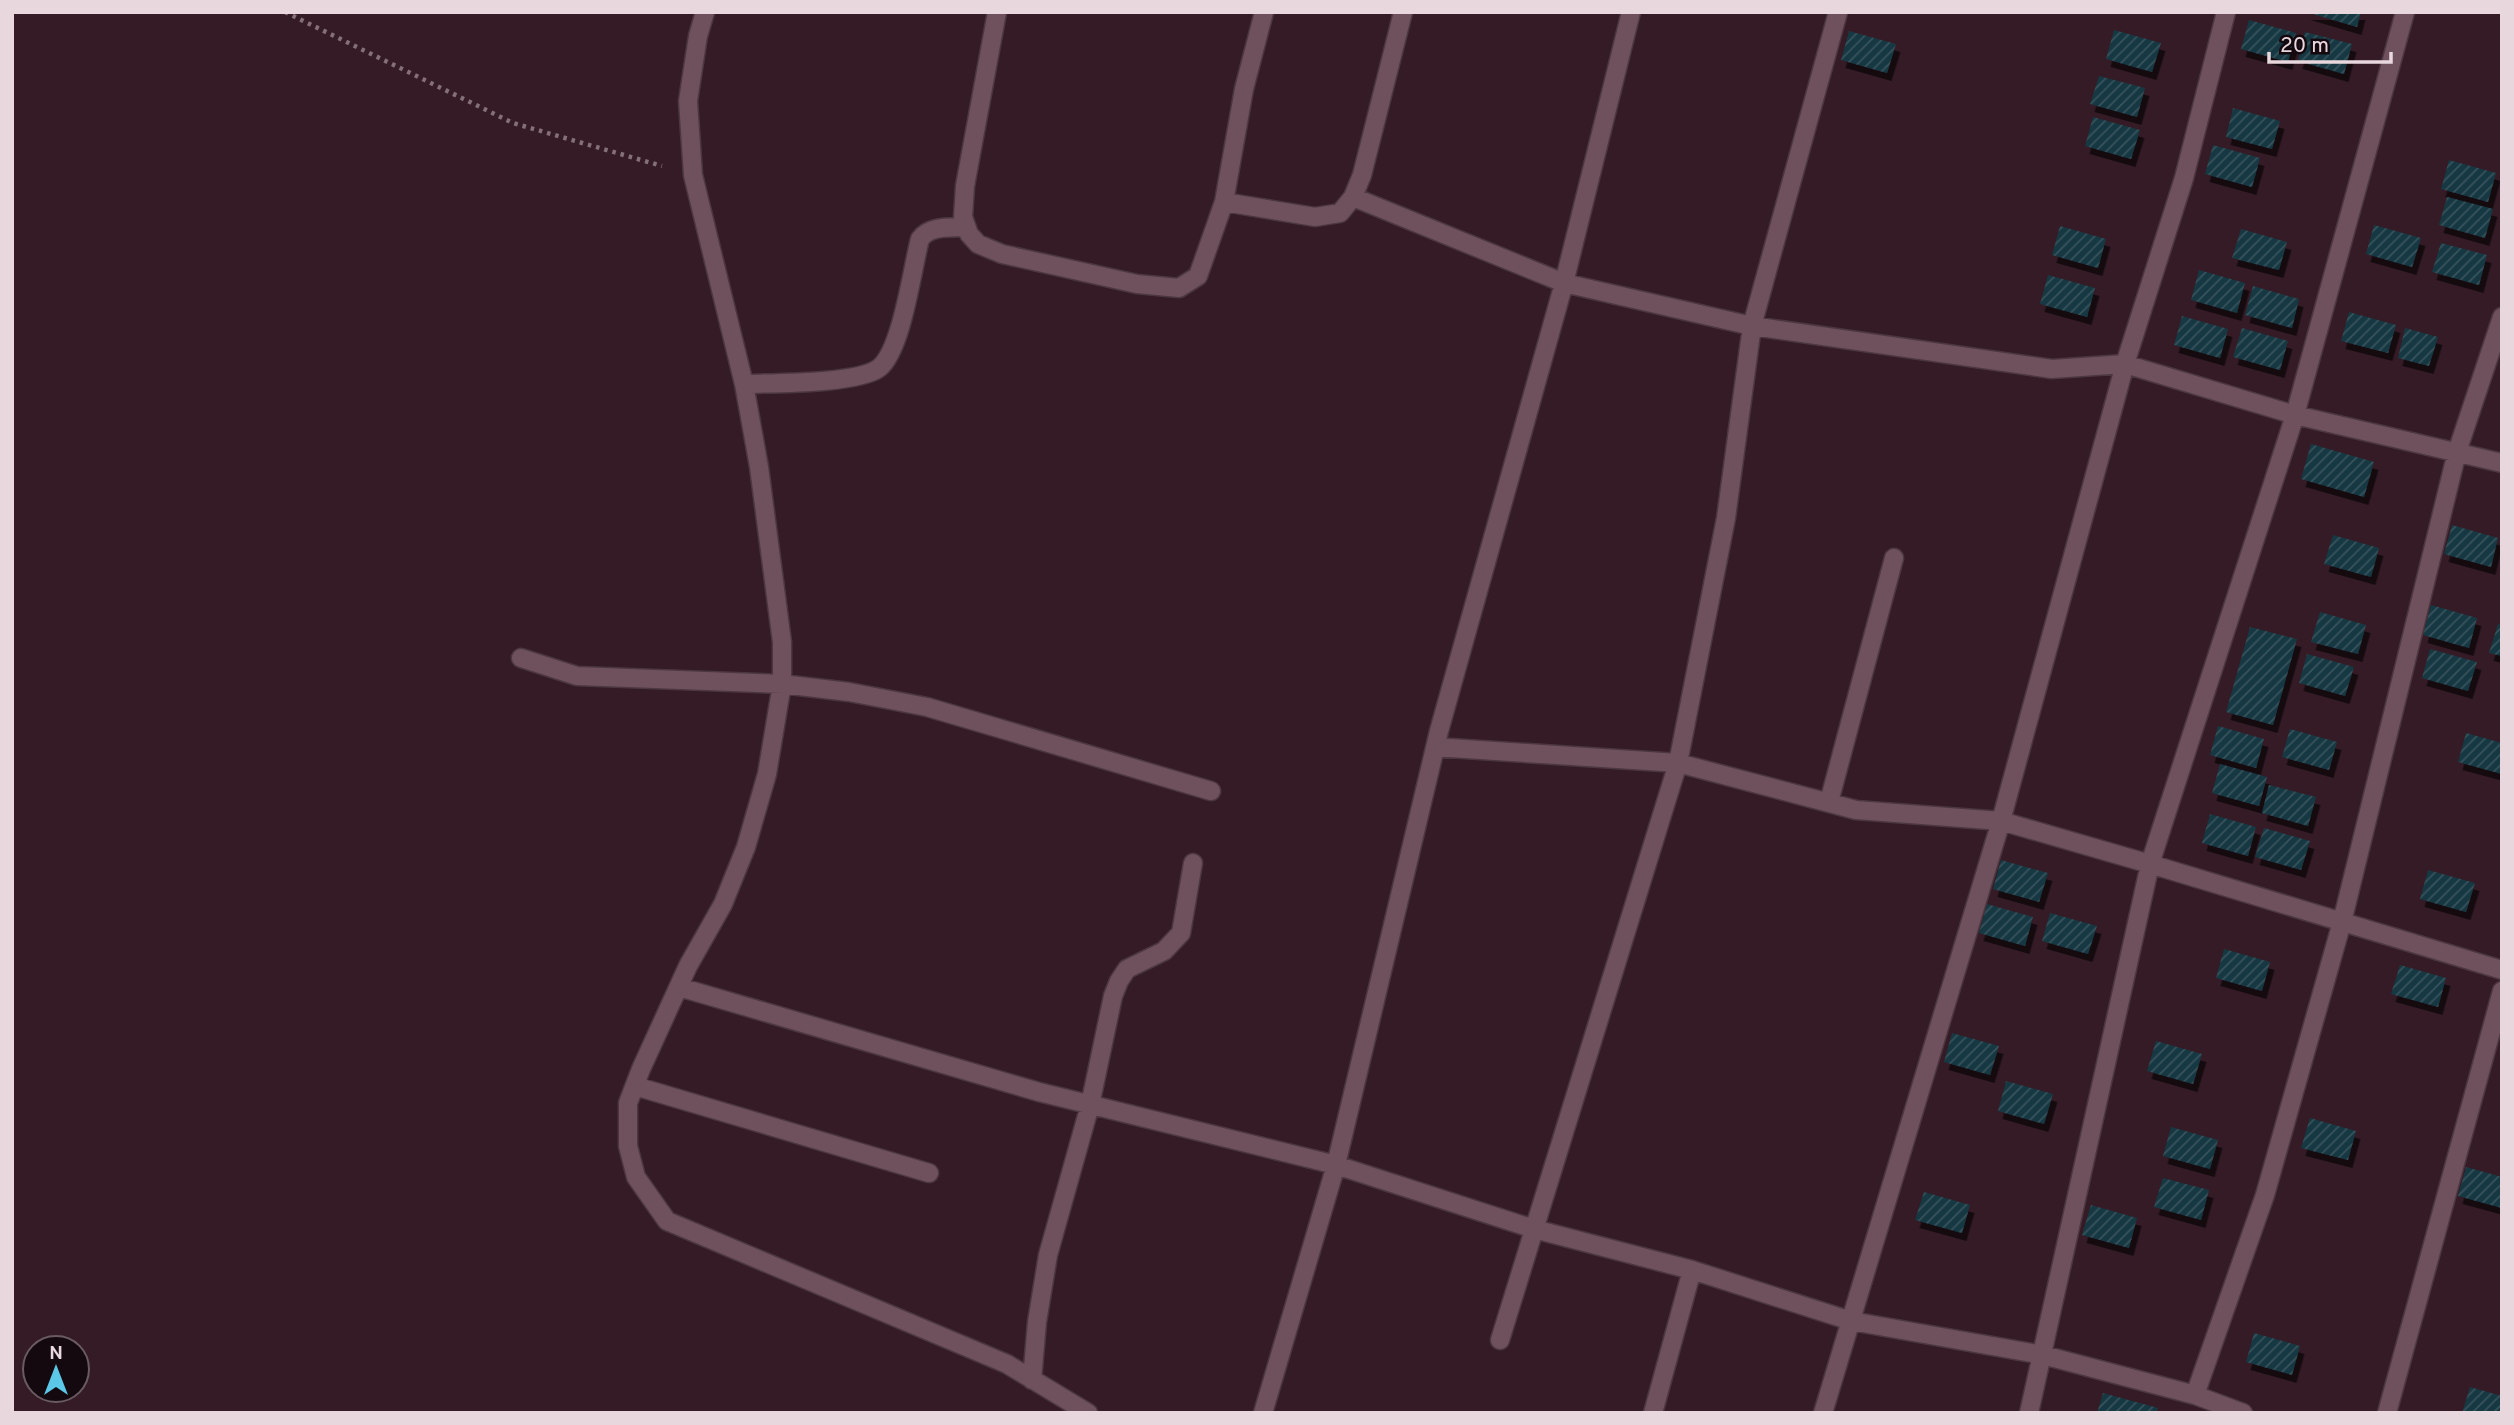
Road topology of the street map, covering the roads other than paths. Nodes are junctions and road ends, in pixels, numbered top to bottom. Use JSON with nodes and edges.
{"nodes":[{"id":1,"x":705,"y":12,"type":"edge"},
{"id":2,"x":997,"y":12,"type":"edge"},
{"id":3,"x":1264,"y":12,"type":"edge"},
{"id":4,"x":1403,"y":12,"type":"edge"},
{"id":5,"x":1630,"y":12,"type":"edge"},
{"id":6,"x":1838,"y":12,"type":"edge"},
{"id":7,"x":2226,"y":12,"type":"edge"},
{"id":8,"x":2405,"y":12,"type":"edge"},
{"id":9,"x":1353,"y":198,"type":"junction"},
{"id":10,"x":1224,"y":202,"type":"junction"},
{"id":11,"x":966,"y":227,"type":"junction"},
{"id":12,"x":1564,"y":283,"type":"junction"},
{"id":13,"x":2502,"y":317,"type":"edge"},
{"id":14,"x":1752,"y":326,"type":"junction"},
{"id":15,"x":2125,"y":364,"type":"junction"},
{"id":16,"x":744,"y":384,"type":"junction"},
{"id":17,"x":2295,"y":415,"type":"junction"},
{"id":18,"x":2456,"y":452,"type":"junction"},
{"id":19,"x":2502,"y":463,"type":"edge"},
{"id":20,"x":1895,"y":558,"type":"dead end"},
{"id":21,"x":521,"y":658,"type":"dead end"},
{"id":22,"x":782,"y":684,"type":"junction"},
{"id":23,"x":1435,"y":747,"type":"junction"},
{"id":24,"x":1678,"y":763,"type":"junction"},
{"id":25,"x":1211,"y":791,"type":"dead end"},
{"id":26,"x":1829,"y":802,"type":"junction"},
{"id":27,"x":2001,"y":821,"type":"junction"},
{"id":28,"x":1193,"y":863,"type":"dead end"},
{"id":29,"x":2150,"y":864,"type":"junction"},
{"id":30,"x":2342,"y":922,"type":"junction"},
{"id":31,"x":2502,"y":970,"type":"edge"},
{"id":32,"x":680,"y":988,"type":"junction"},
{"id":33,"x":2502,"y":991,"type":"edge"},
{"id":34,"x":635,"y":1086,"type":"junction"},
{"id":35,"x":1090,"y":1105,"type":"junction"},
{"id":36,"x":1336,"y":1165,"type":"junction"},
{"id":37,"x":929,"y":1173,"type":"dead end"},
{"id":38,"x":1534,"y":1228,"type":"junction"},
{"id":39,"x":1692,"y":1270,"type":"junction"},
{"id":40,"x":1851,"y":1321,"type":"junction"},
{"id":41,"x":1500,"y":1340,"type":"dead end"},
{"id":42,"x":2043,"y":1355,"type":"junction"},
{"id":43,"x":1032,"y":1380,"type":"junction"},
{"id":44,"x":2195,"y":1395,"type":"junction"},
{"id":45,"x":1088,"y":1413,"type":"edge"},
{"id":46,"x":1263,"y":1413,"type":"edge"},
{"id":47,"x":1653,"y":1413,"type":"edge"},
{"id":48,"x":1823,"y":1413,"type":"edge"},
{"id":49,"x":2029,"y":1413,"type":"edge"},
{"id":50,"x":2244,"y":1413,"type":"edge"},
{"id":51,"x":2386,"y":1413,"type":"edge"}],
"edges":[{"from":1,"to":16,"type":"street"},
{"from":2,"to":11,"type":"street"},
{"from":3,"to":10,"type":"street"},
{"from":4,"to":9,"type":"street"},
{"from":5,"to":12,"type":"street"},
{"from":6,"to":14,"type":"street"},
{"from":7,"to":15,"type":"street"},
{"from":8,"to":17,"type":"street"},
{"from":9,"to":10,"type":"street"},
{"from":9,"to":12,"type":"street"},
{"from":10,"to":11,"type":"street"},
{"from":11,"to":16,"type":"street"},
{"from":12,"to":14,"type":"street"},
{"from":12,"to":23,"type":"street"},
{"from":13,"to":18,"type":"street"},
{"from":14,"to":15,"type":"street"},
{"from":14,"to":24,"type":"street"},
{"from":15,"to":17,"type":"street"},
{"from":15,"to":27,"type":"street"},
{"from":16,"to":22,"type":"street"},
{"from":17,"to":18,"type":"street"},
{"from":17,"to":29,"type":"street"},
{"from":18,"to":19,"type":"street"},
{"from":18,"to":30,"type":"street"},
{"from":20,"to":26,"type":"street"},
{"from":21,"to":22,"type":"street"},
{"from":22,"to":25,"type":"street"},
{"from":22,"to":32,"type":"street"},
{"from":23,"to":24,"type":"street"},
{"from":23,"to":36,"type":"street"},
{"from":24,"to":26,"type":"street"},
{"from":24,"to":38,"type":"street"},
{"from":26,"to":27,"type":"street"},
{"from":27,"to":29,"type":"street"},
{"from":27,"to":40,"type":"street"},
{"from":28,"to":35,"type":"street"},
{"from":29,"to":30,"type":"street"},
{"from":29,"to":42,"type":"street"},
{"from":30,"to":31,"type":"street"},
{"from":30,"to":44,"type":"street"},
{"from":32,"to":34,"type":"street"},
{"from":32,"to":35,"type":"street"},
{"from":33,"to":51,"type":"street"},
{"from":34,"to":37,"type":"street"},
{"from":34,"to":43,"type":"street"},
{"from":35,"to":36,"type":"street"},
{"from":35,"to":43,"type":"street"},
{"from":36,"to":38,"type":"street"},
{"from":36,"to":46,"type":"street"},
{"from":38,"to":39,"type":"street"},
{"from":38,"to":41,"type":"street"},
{"from":39,"to":40,"type":"street"},
{"from":39,"to":47,"type":"street"},
{"from":40,"to":42,"type":"street"},
{"from":40,"to":48,"type":"street"},
{"from":42,"to":44,"type":"street"},
{"from":42,"to":49,"type":"street"},
{"from":43,"to":45,"type":"street"},
{"from":44,"to":50,"type":"street"}]}
